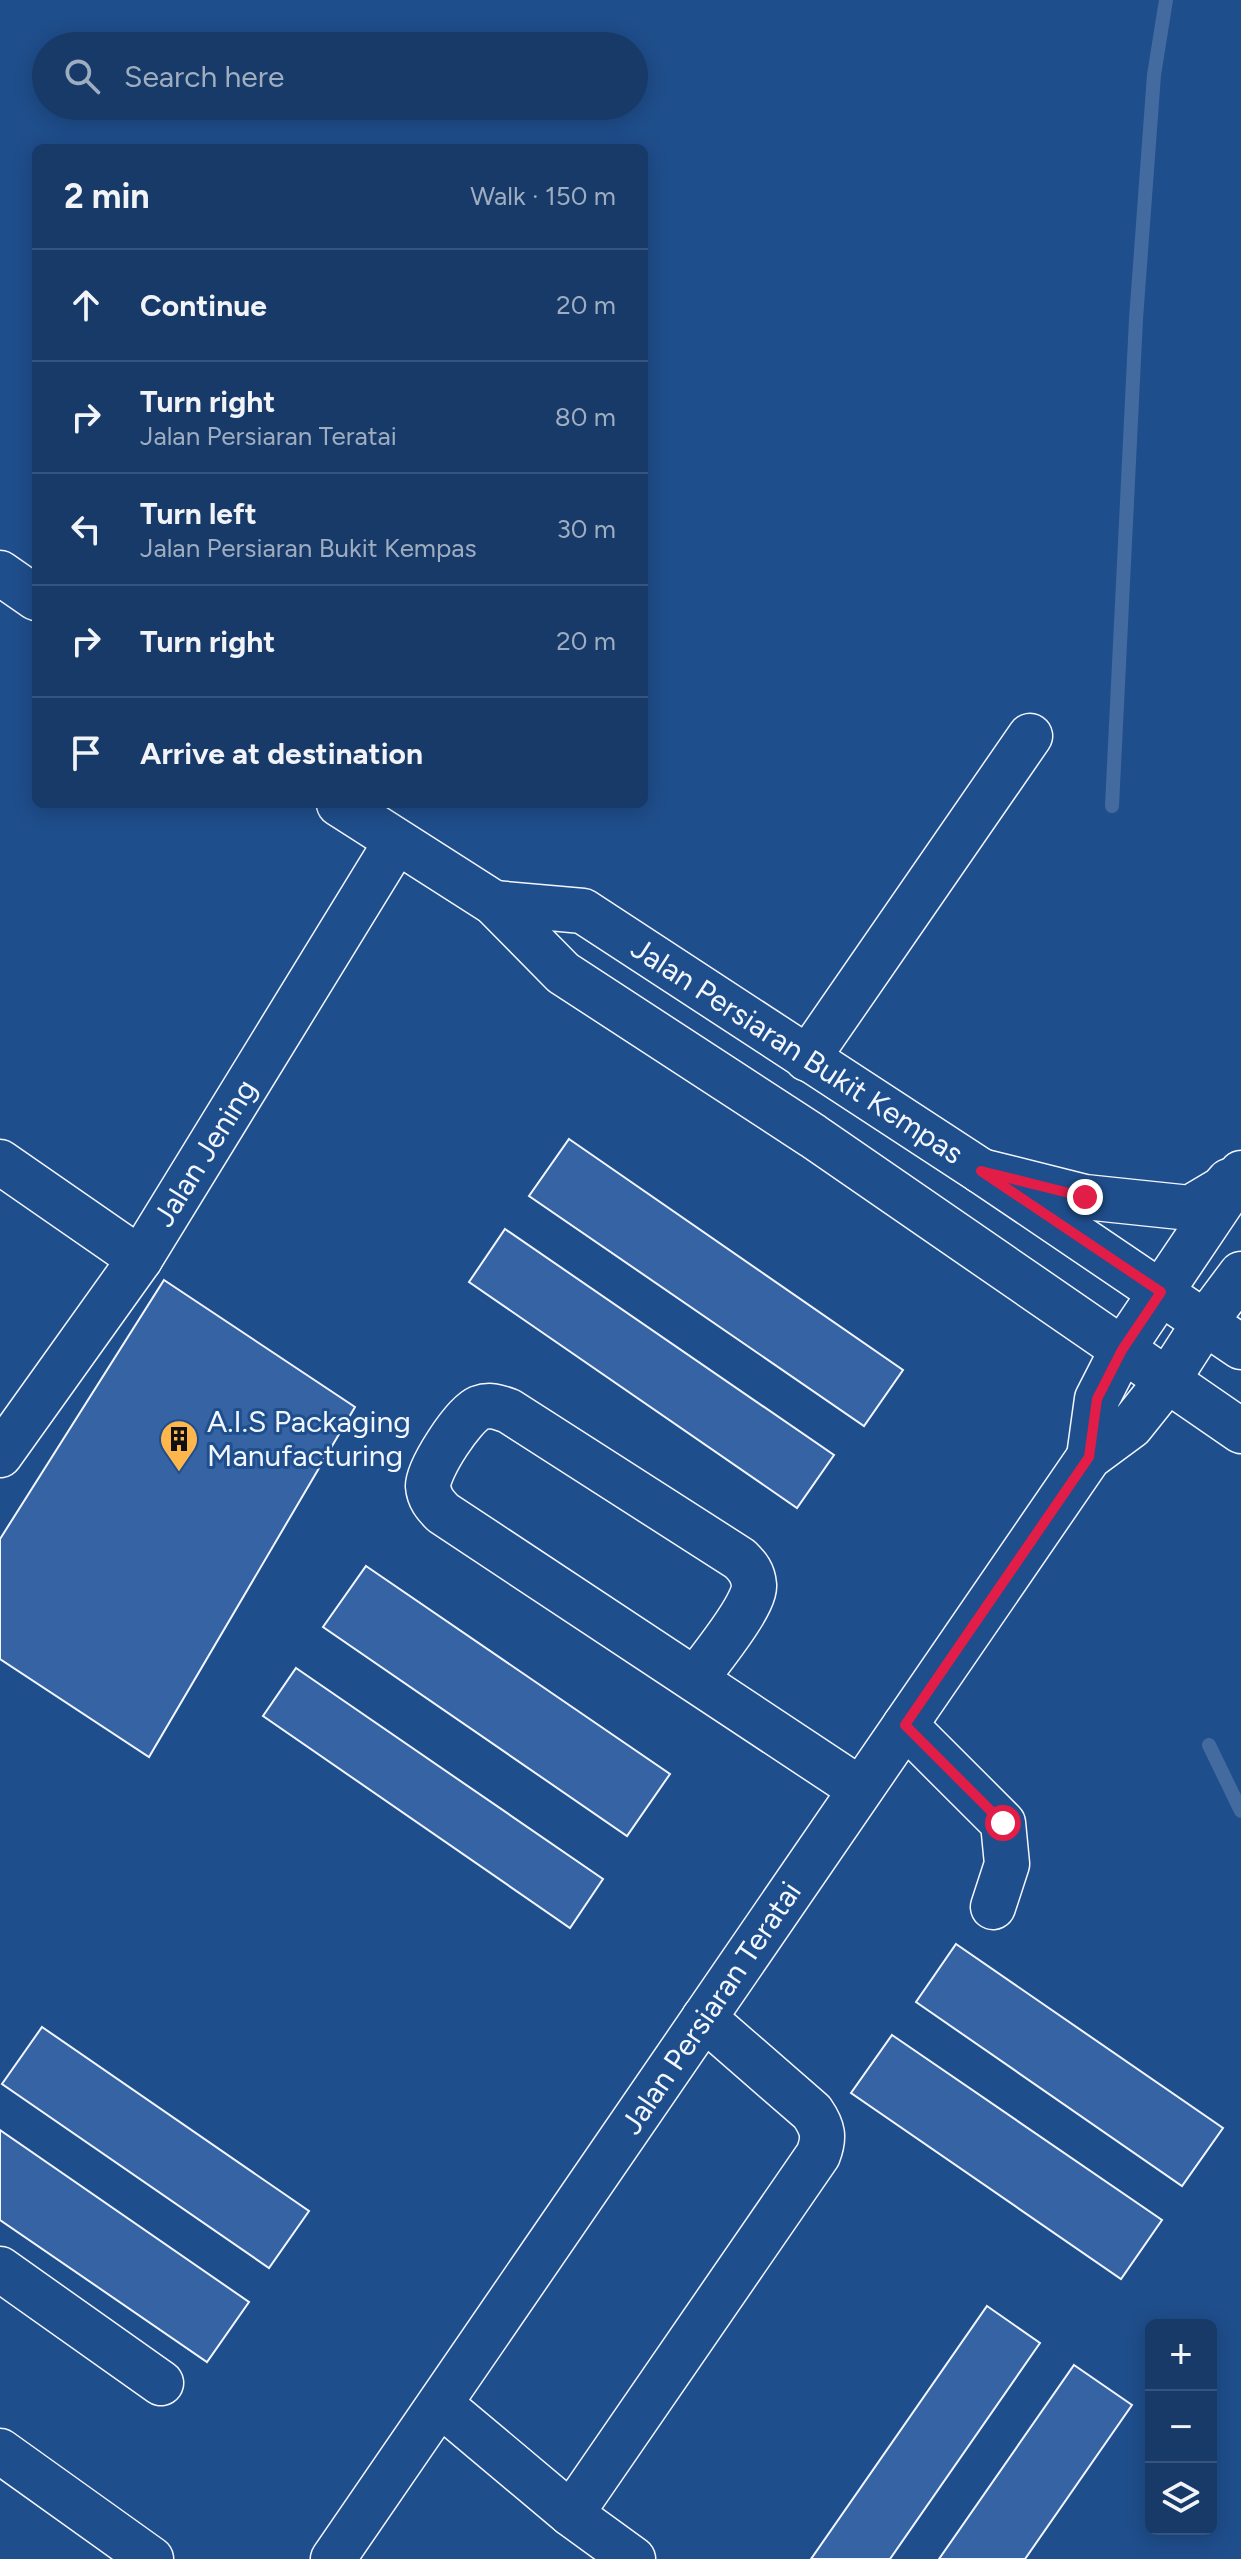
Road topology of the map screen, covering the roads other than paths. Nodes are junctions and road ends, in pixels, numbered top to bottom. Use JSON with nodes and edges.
{"nodes":[{"id":1,"x":0,"y":573,"type":"edge"},
{"id":2,"x":32,"y":595,"type":"edge"},
{"id":3,"x":1030,"y":736,"type":"dead end"},
{"id":4,"x":345,"y":808,"type":"edge"},
{"id":5,"x":396,"y":842,"type":"junction"},
{"id":6,"x":494,"y":903,"type":"junction"},
{"id":7,"x":807,"y":1059,"type":"junction"},
{"id":8,"x":0,"y":1162,"type":"edge"},
{"id":9,"x":1241,"y":1164,"type":"edge"},
{"id":10,"x":981,"y":1171,"type":"junction"},
{"id":11,"x":1241,"y":1173,"type":"edge"},
{"id":12,"x":140,"y":1259,"type":"junction"},
{"id":13,"x":1241,"y":1274,"type":"edge"},
{"id":14,"x":1161,"y":1292,"type":"junction"},
{"id":15,"x":1205,"y":1322,"type":"junction"},
{"id":16,"x":1241,"y":1347,"type":"edge"},
{"id":17,"x":1122,"y":1350,"type":"junction"},
{"id":18,"x":1167,"y":1381,"type":"junction"},
{"id":19,"x":1241,"y":1431,"type":"edge"},
{"id":20,"x":0,"y":1455,"type":"edge"},
{"id":21,"x":1089,"y":1457,"type":"junction"},
{"id":22,"x":695,"y":1680,"type":"junction"},
{"id":23,"x":905,"y":1725,"type":"junction"},
{"id":24,"x":860,"y":1789,"type":"junction"},
{"id":25,"x":993,"y":1907,"type":"dead end"},
{"id":26,"x":704,"y":2018,"type":"junction"},
{"id":27,"x":0,"y":2269,"type":"edge"},
{"id":28,"x":161,"y":2383,"type":"dead end"},
{"id":29,"x":440,"y":2404,"type":"junction"},
{"id":30,"x":0,"y":2451,"type":"edge"},
{"id":31,"x":571,"y":2514,"type":"junction"},
{"id":32,"x":151,"y":2559,"type":"edge"},
{"id":33,"x":333,"y":2559,"type":"edge"},
{"id":34,"x":633,"y":2559,"type":"edge"}],
"edges":[{"from":1,"to":2,"type":"street"},
{"from":3,"to":7,"type":"street"},
{"from":4,"to":5,"type":"street","name":"Jalan Persiaran Bukit Kempas"},
{"from":5,"to":6,"type":"street","name":"Jalan Persiaran Bukit Kempas"},
{"from":5,"to":12,"type":"street","name":"Jalan Jening"},
{"from":6,"to":7,"type":"street","name":"Jalan Persiaran Bukit Kempas"},
{"from":6,"to":17,"type":"street","name":"Jalan Persiaran Bukit Kempas"},
{"from":7,"to":10,"type":"street","name":"Jalan Persiaran Bukit Kempas"},
{"from":8,"to":12,"type":"street"},
{"from":9,"to":10,"type":"street"},
{"from":10,"to":14,"type":"street","name":"Jalan Persiaran Bukit Kempas"},
{"from":11,"to":14,"type":"street","name":"Jalan Persiaran Teratai"},
{"from":12,"to":20,"type":"street","name":"Jalan Jening"},
{"from":13,"to":15,"type":"street","name":"Jalan Persiaran Teratai"},
{"from":14,"to":15,"type":"street","name":"Jalan Persiaran Bukit Kempas"},
{"from":14,"to":17,"type":"street","name":"Jalan Persiaran Teratai"},
{"from":15,"to":16,"type":"street","name":"Jalan Persiaran Bukit Kempas"},
{"from":15,"to":18,"type":"street","name":"Jalan Persiaran Teratai"},
{"from":17,"to":18,"type":"street","name":"Jalan Persiaran Bukit Kempas"},
{"from":17,"to":21,"type":"street","name":"Jalan Persiaran Teratai"},
{"from":18,"to":19,"type":"street","name":"Jalan Persiaran Bukit Kempas"},
{"from":18,"to":21,"type":"street","name":"Jalan Persiaran Teratai"},
{"from":21,"to":23,"type":"street","name":"Jalan Persiaran Teratai"},
{"from":22,"to":22,"type":"street"},
{"from":22,"to":24,"type":"street"},
{"from":23,"to":24,"type":"street","name":"Jalan Persiaran Teratai"},
{"from":23,"to":25,"type":"street"},
{"from":24,"to":26,"type":"street","name":"Jalan Persiaran Teratai"},
{"from":26,"to":29,"type":"street","name":"Jalan Persiaran Teratai"},
{"from":26,"to":31,"type":"street"},
{"from":27,"to":28,"type":"street"},
{"from":29,"to":31,"type":"street"},
{"from":29,"to":33,"type":"street","name":"Jalan Persiaran Teratai"},
{"from":30,"to":32,"type":"street"},
{"from":31,"to":34,"type":"street"}]}
